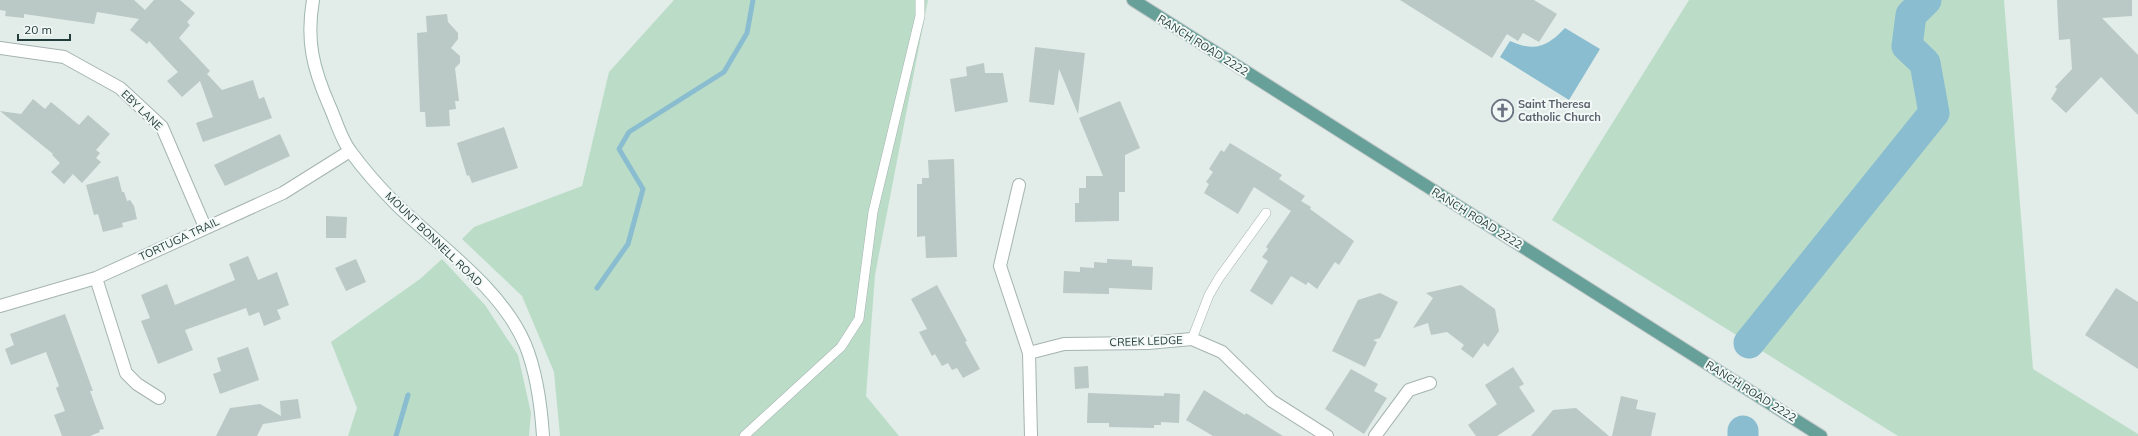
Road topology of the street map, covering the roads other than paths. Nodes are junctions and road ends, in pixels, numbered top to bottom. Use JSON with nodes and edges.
{"nodes":[{"id":1,"x":313,"y":0,"type":"edge"},
{"id":2,"x":920,"y":0,"type":"edge"},
{"id":3,"x":1132,"y":0,"type":"edge"},
{"id":4,"x":0,"y":48,"type":"edge"},
{"id":5,"x":350,"y":151,"type":"junction"},
{"id":6,"x":1019,"y":185,"type":"dead end"},
{"id":7,"x":1266,"y":212,"type":"dead end"},
{"id":8,"x":205,"y":227,"type":"junction"},
{"id":9,"x":96,"y":278,"type":"junction"},
{"id":10,"x":0,"y":306,"type":"edge"},
{"id":11,"x":1192,"y":339,"type":"junction"},
{"id":12,"x":1029,"y":353,"type":"junction"},
{"id":13,"x":1430,"y":383,"type":"dead end"},
{"id":14,"x":159,"y":398,"type":"dead end"},
{"id":15,"x":543,"y":436,"type":"edge"},
{"id":16,"x":744,"y":436,"type":"edge"},
{"id":17,"x":1031,"y":436,"type":"edge"},
{"id":18,"x":1327,"y":436,"type":"edge"},
{"id":19,"x":1374,"y":436,"type":"edge"},
{"id":20,"x":1821,"y":436,"type":"edge"}],
"edges":[{"from":1,"to":5,"type":"street","name":"MOUNT BONNELL ROAD"},
{"from":2,"to":16,"type":"lane"},
{"from":3,"to":20,"type":"main road","name":"RANCH ROAD 2222"},
{"from":4,"to":8,"type":"street","name":"EBY LANE"},
{"from":5,"to":8,"type":"street","name":"TORTUGA TRAIL"},
{"from":5,"to":15,"type":"street","name":"MOUNT BONNELL ROAD"},
{"from":6,"to":12,"type":"street"},
{"from":7,"to":11,"type":"lane"},
{"from":8,"to":9,"type":"street","name":"TORTUGA TRAIL"},
{"from":9,"to":10,"type":"street","name":"TORTUGA TRAIL"},
{"from":9,"to":14,"type":"street"},
{"from":11,"to":12,"type":"street","name":"CREEK LEDGE"},
{"from":11,"to":18,"type":"street","name":"CREEK LEDGE"},
{"from":12,"to":17,"type":"street"},
{"from":13,"to":19,"type":"street"}]}
